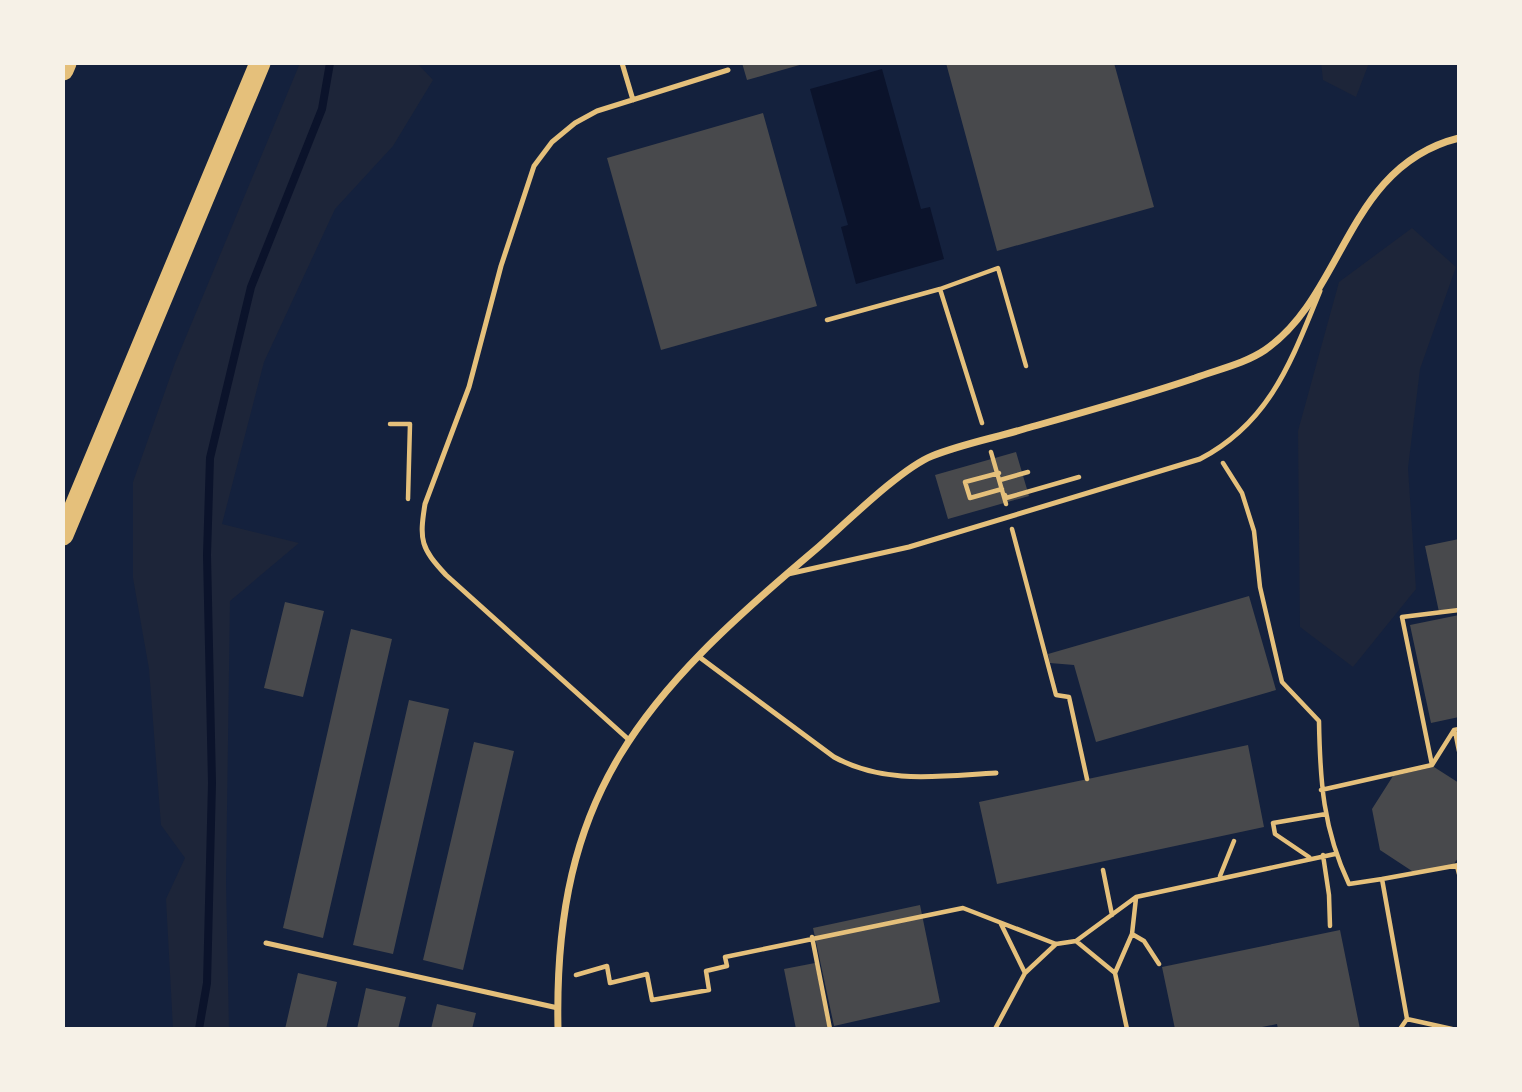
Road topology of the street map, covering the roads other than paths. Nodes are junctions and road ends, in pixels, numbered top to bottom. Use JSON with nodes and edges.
{"nodes":[{"id":1,"x":66,"y":63,"type":"edge"},
{"id":2,"x":260,"y":63,"type":"edge"},
{"id":3,"x":622,"y":63,"type":"edge"},
{"id":4,"x":63,"y":70,"type":"edge"},
{"id":5,"x":728,"y":70,"type":"dead end"},
{"id":6,"x":633,"y":100,"type":"junction"},
{"id":7,"x":1459,"y":138,"type":"edge"},
{"id":8,"x":1334,"y":259,"type":"junction"},
{"id":9,"x":63,"y":535,"type":"edge"},
{"id":10,"x":785,"y":575,"type":"junction"},
{"id":11,"x":698,"y":656,"type":"junction"},
{"id":12,"x":628,"y":739,"type":"junction"},
{"id":13,"x":996,"y":773,"type":"dead end"},
{"id":14,"x":266,"y":943,"type":"dead end"},
{"id":15,"x":558,"y":1008,"type":"junction"},
{"id":16,"x":558,"y":1029,"type":"edge"}],
"edges":[{"from":1,"to":4,"type":"highway"},
{"from":2,"to":9,"type":"highway"},
{"from":3,"to":6,"type":"lane"},
{"from":5,"to":6,"type":"lane"},
{"from":6,"to":12,"type":"lane"},
{"from":7,"to":8,"type":"street"},
{"from":8,"to":10,"type":"street"},
{"from":8,"to":10,"type":"lane"},
{"from":10,"to":11,"type":"street"},
{"from":11,"to":12,"type":"street"},
{"from":11,"to":13,"type":"lane"},
{"from":12,"to":15,"type":"street"},
{"from":14,"to":15,"type":"lane"},
{"from":15,"to":16,"type":"street"}]}
